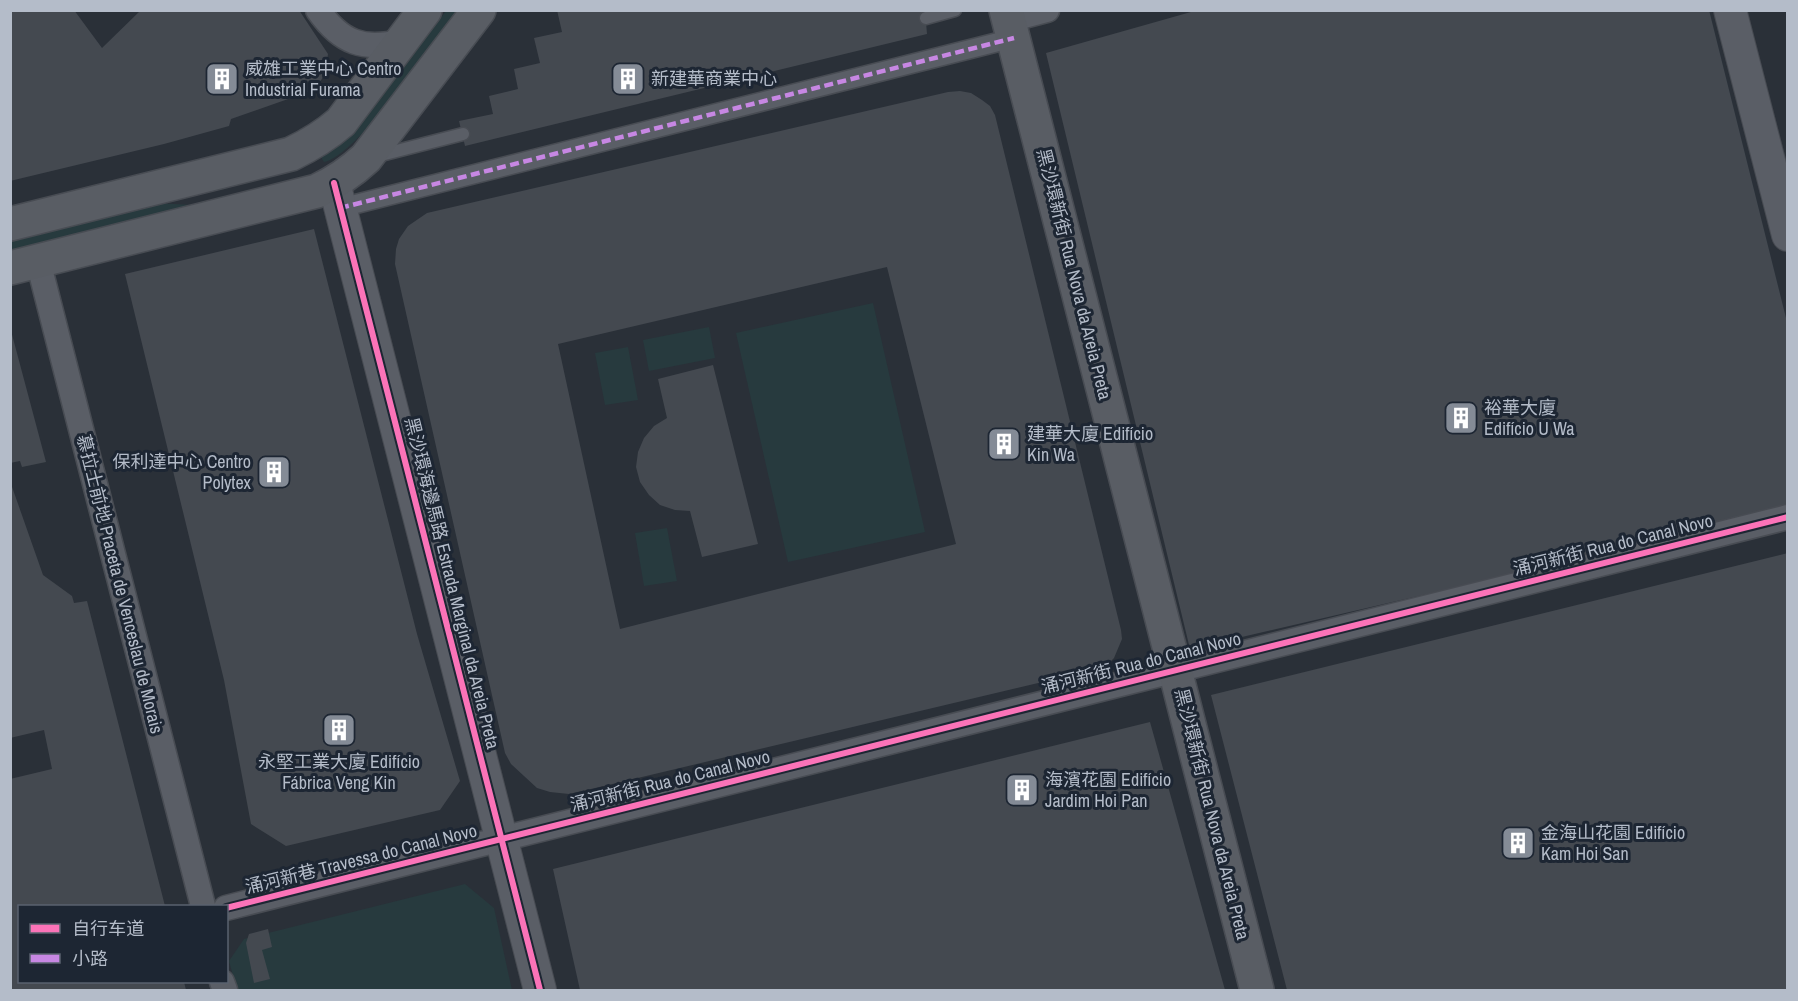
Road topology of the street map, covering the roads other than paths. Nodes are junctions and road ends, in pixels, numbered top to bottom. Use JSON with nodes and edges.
{"nodes":[{"id":1,"x":318,"y":10,"type":"edge"},
{"id":2,"x":425,"y":10,"type":"edge"},
{"id":3,"x":479,"y":10,"type":"edge"},
{"id":4,"x":955,"y":10,"type":"edge"},
{"id":5,"x":1047,"y":10,"type":"edge"},
{"id":6,"x":1730,"y":10,"type":"edge"},
{"id":7,"x":926,"y":18,"type":"dead end"},
{"id":8,"x":1010,"y":23,"type":"edge"},
{"id":9,"x":402,"y":41,"type":"junction"},
{"id":10,"x":463,"y":134,"type":"dead end"},
{"id":11,"x":366,"y":158,"type":"junction"},
{"id":12,"x":145,"y":190,"type":"junction"},
{"id":13,"x":337,"y":196,"type":"junction"},
{"id":14,"x":10,"y":224,"type":"edge"},
{"id":15,"x":1788,"y":235,"type":"edge"},
{"id":16,"x":24,"y":264,"type":"edge"},
{"id":17,"x":1788,"y":517,"type":"edge"},
{"id":18,"x":1176,"y":670,"type":"junction"},
{"id":19,"x":502,"y":839,"type":"junction"},
{"id":20,"x":203,"y":905,"type":"edge"},
{"id":21,"x":228,"y":908,"type":"edge"},
{"id":22,"x":540,"y":990,"type":"edge"},
{"id":23,"x":1257,"y":990,"type":"edge"}],
"edges":[{"from":1,"to":9,"type":"street"},
{"from":2,"to":9,"type":"main road"},
{"from":3,"to":11,"type":"main road"},
{"from":4,"to":7,"type":"lane"},
{"from":5,"to":8,"type":"street"},
{"from":6,"to":15,"type":"street"},
{"from":8,"to":13,"type":"street"},
{"from":8,"to":18,"type":"main road","name":"黑沙環新街 Rua Nova da Areia Preta"},
{"from":9,"to":12,"type":"main road"},
{"from":10,"to":11,"type":"lane"},
{"from":11,"to":13,"type":"main road"},
{"from":12,"to":13,"type":"main road"},
{"from":12,"to":14,"type":"main road"},
{"from":13,"to":16,"type":"main road"},
{"from":13,"to":19,"type":"street","name":"黑沙環海邊馬路 Estrada Marginal da Areia Preta"},
{"from":16,"to":20,"type":"street","name":"慕拉士前地 Praceta de Venceslau de Morais"},
{"from":17,"to":18,"type":"street","name":"涌河新街 Rua do Canal Novo"},
{"from":18,"to":19,"type":"street","name":"涌河新街 Rua do Canal Novo"},
{"from":18,"to":23,"type":"main road","name":"黑沙環新街 Rua Nova da Areia Preta"},
{"from":19,"to":21,"type":"street","name":"涌河新巷 Travessa do Canal Novo"},
{"from":19,"to":22,"type":"street","name":"黑沙環海邊馬路 Estrada Marginal da Areia Preta"}]}
